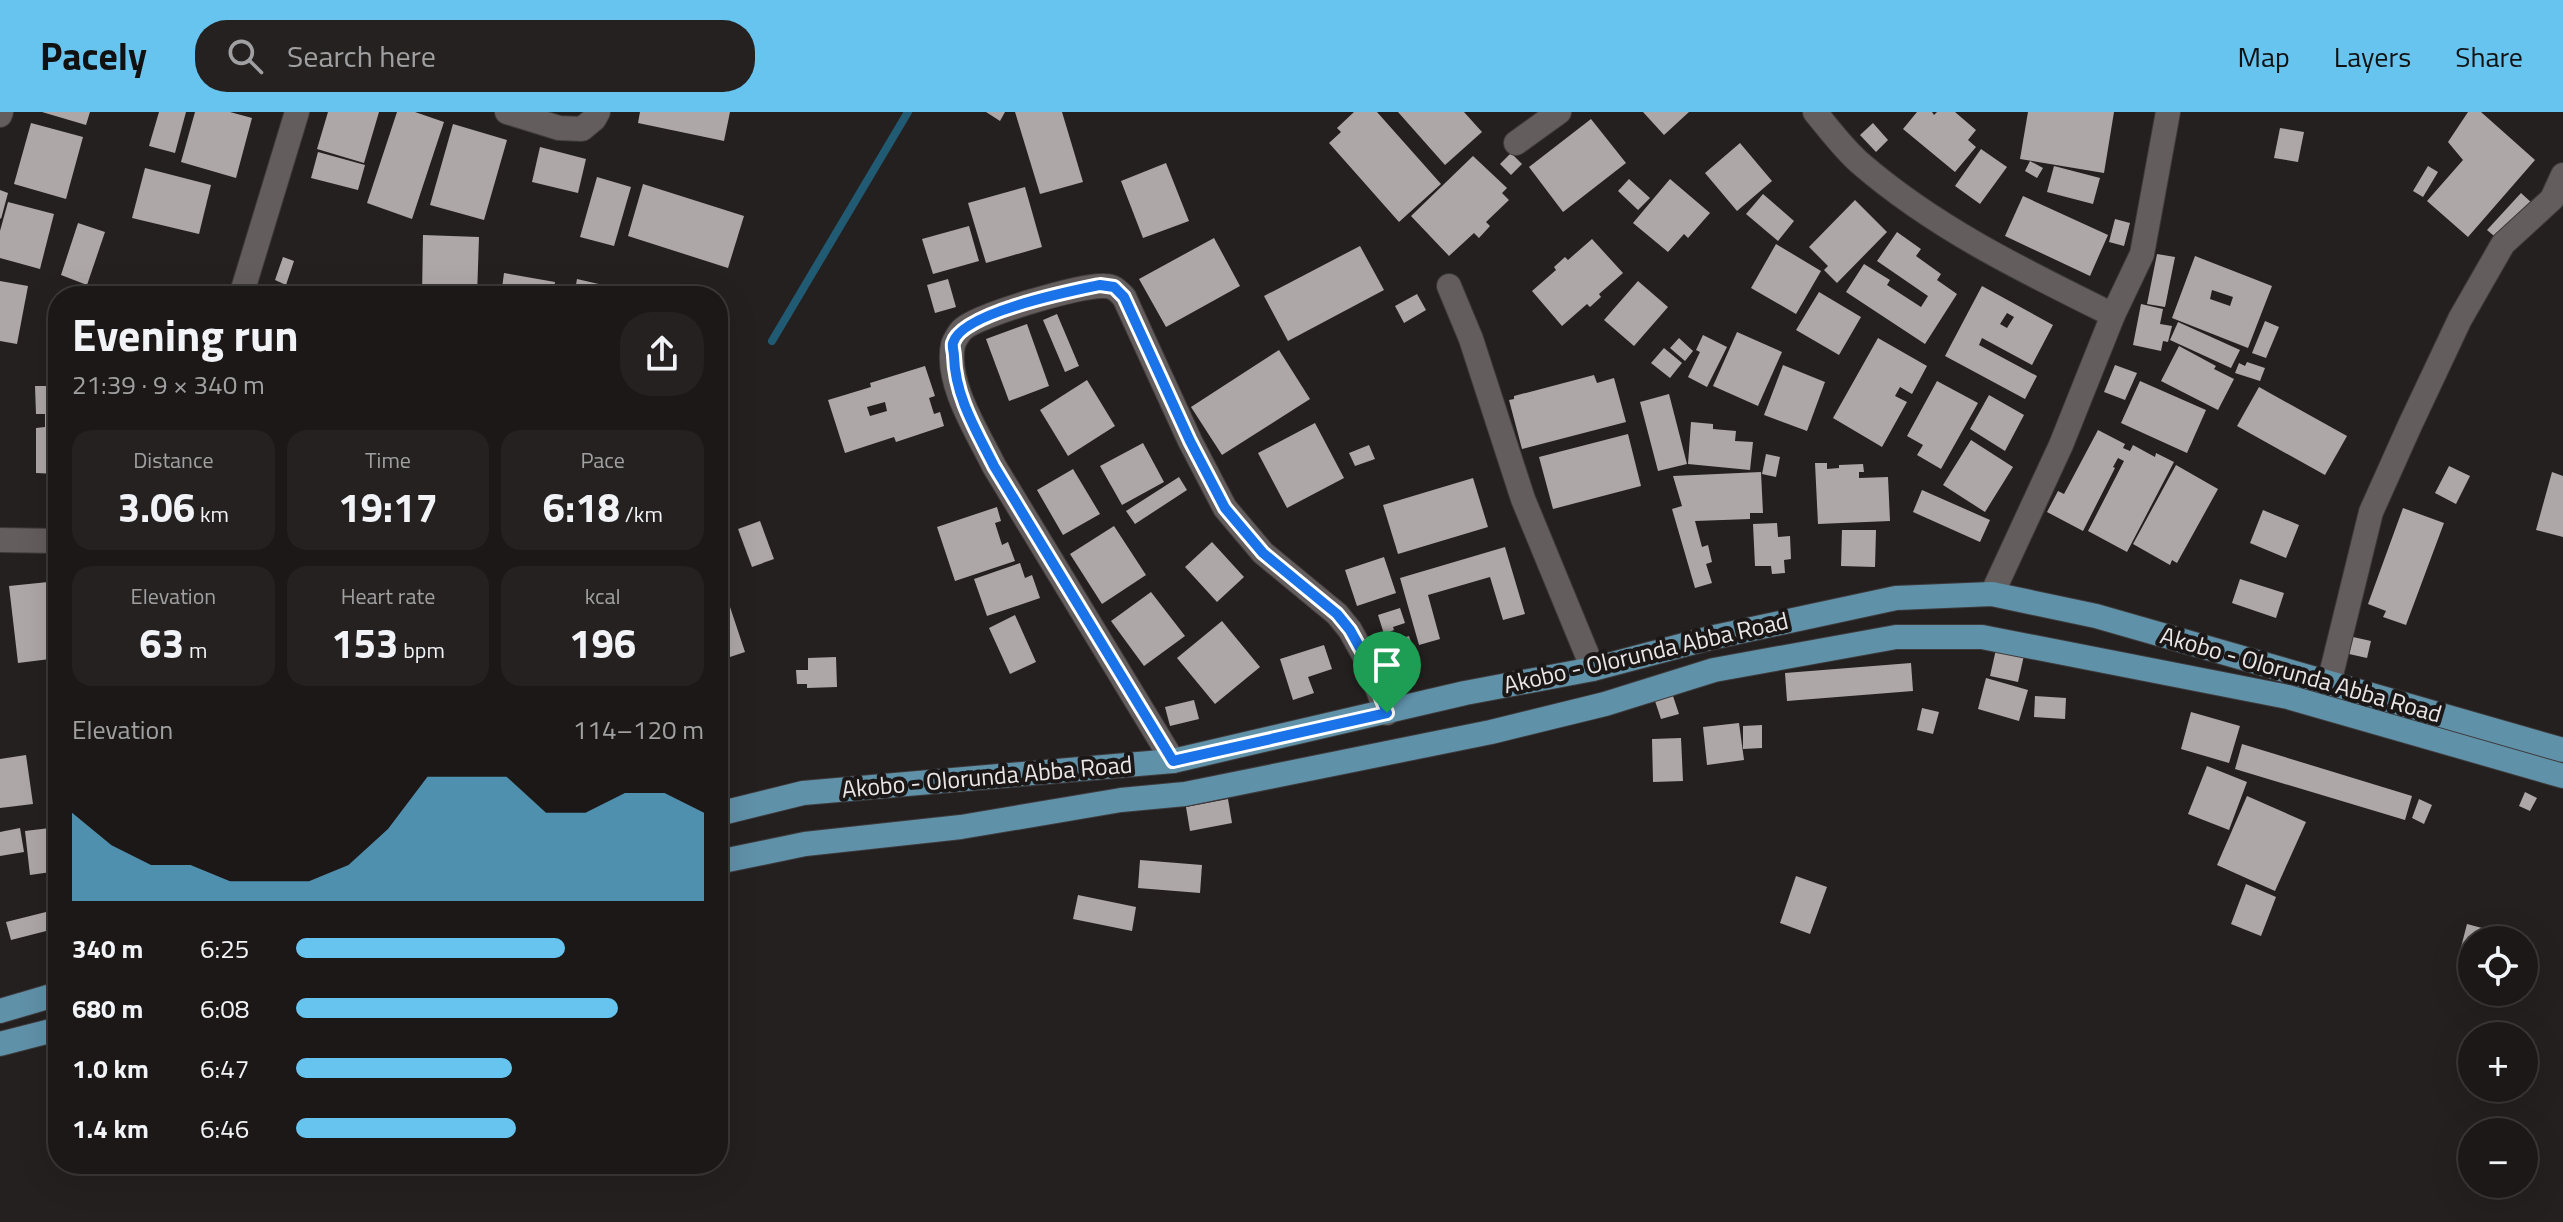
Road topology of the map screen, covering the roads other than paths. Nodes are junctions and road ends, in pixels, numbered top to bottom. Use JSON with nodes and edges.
{"nodes":[{"id":1,"x":297,"y":112,"type":"edge"},
{"id":2,"x":507,"y":112,"type":"edge"},
{"id":3,"x":598,"y":112,"type":"edge"},
{"id":4,"x":1559,"y":112,"type":"edge"},
{"id":5,"x":1815,"y":112,"type":"edge"},
{"id":6,"x":2168,"y":112,"type":"edge"},
{"id":7,"x":1516,"y":143,"type":"dead end"},
{"id":8,"x":2563,"y":175,"type":"edge"},
{"id":9,"x":244,"y":286,"type":"edge"},
{"id":10,"x":1449,"y":286,"type":"dead end"},
{"id":11,"x":2113,"y":315,"type":"junction"},
{"id":12,"x":0,"y":540,"type":"edge"},
{"id":13,"x":48,"y":541,"type":"edge"},
{"id":14,"x":1992,"y":594,"type":"junction"},
{"id":15,"x":2190,"y":643,"type":"junction"},
{"id":16,"x":1593,"y":669,"type":"junction"},
{"id":17,"x":2182,"y":676,"type":"junction"},
{"id":18,"x":2329,"y":683,"type":"junction"},
{"id":19,"x":1387,"y":713,"type":"junction"},
{"id":20,"x":2563,"y":750,"type":"edge"},
{"id":21,"x":1173,"y":761,"type":"junction"},
{"id":22,"x":2563,"y":776,"type":"edge"},
{"id":23,"x":728,"y":812,"type":"edge"},
{"id":24,"x":728,"y":860,"type":"edge"},
{"id":25,"x":48,"y":997,"type":"edge"},
{"id":26,"x":0,"y":1011,"type":"edge"},
{"id":27,"x":48,"y":1032,"type":"edge"},
{"id":28,"x":0,"y":1044,"type":"edge"}],
"edges":[{"from":1,"to":9,"type":"street"},
{"from":2,"to":3,"type":"street"},
{"from":4,"to":7,"type":"street"},
{"from":5,"to":11,"type":"street"},
{"from":6,"to":11,"type":"street"},
{"from":8,"to":18,"type":"street"},
{"from":10,"to":16,"type":"street"},
{"from":11,"to":14,"type":"street"},
{"from":12,"to":13,"type":"street"},
{"from":14,"to":15,"type":"main road","name":"Akobo - Olorunda Abba Road"},
{"from":14,"to":16,"type":"main road","name":"Akobo - Olorunda Abba Road"},
{"from":15,"to":17,"type":"main road"},
{"from":15,"to":18,"type":"main road","name":"Akobo - Olorunda Abba Road"},
{"from":16,"to":19,"type":"main road","name":"Akobo - Olorunda Abba Road"},
{"from":17,"to":22,"type":"main road","name":"Akobo - Olorunda Abba Road"},
{"from":17,"to":24,"type":"main road","name":"Akobo - Olorunda Abba Road"},
{"from":18,"to":20,"type":"main road","name":"Akobo - Olorunda Abba Road"},
{"from":19,"to":21,"type":"main road","name":"Akobo - Olorunda Abba Road"},
{"from":19,"to":21,"type":"street"},
{"from":21,"to":23,"type":"main road","name":"Akobo - Olorunda Abba Road"},
{"from":25,"to":26,"type":"main road"},
{"from":27,"to":28,"type":"main road"}]}
